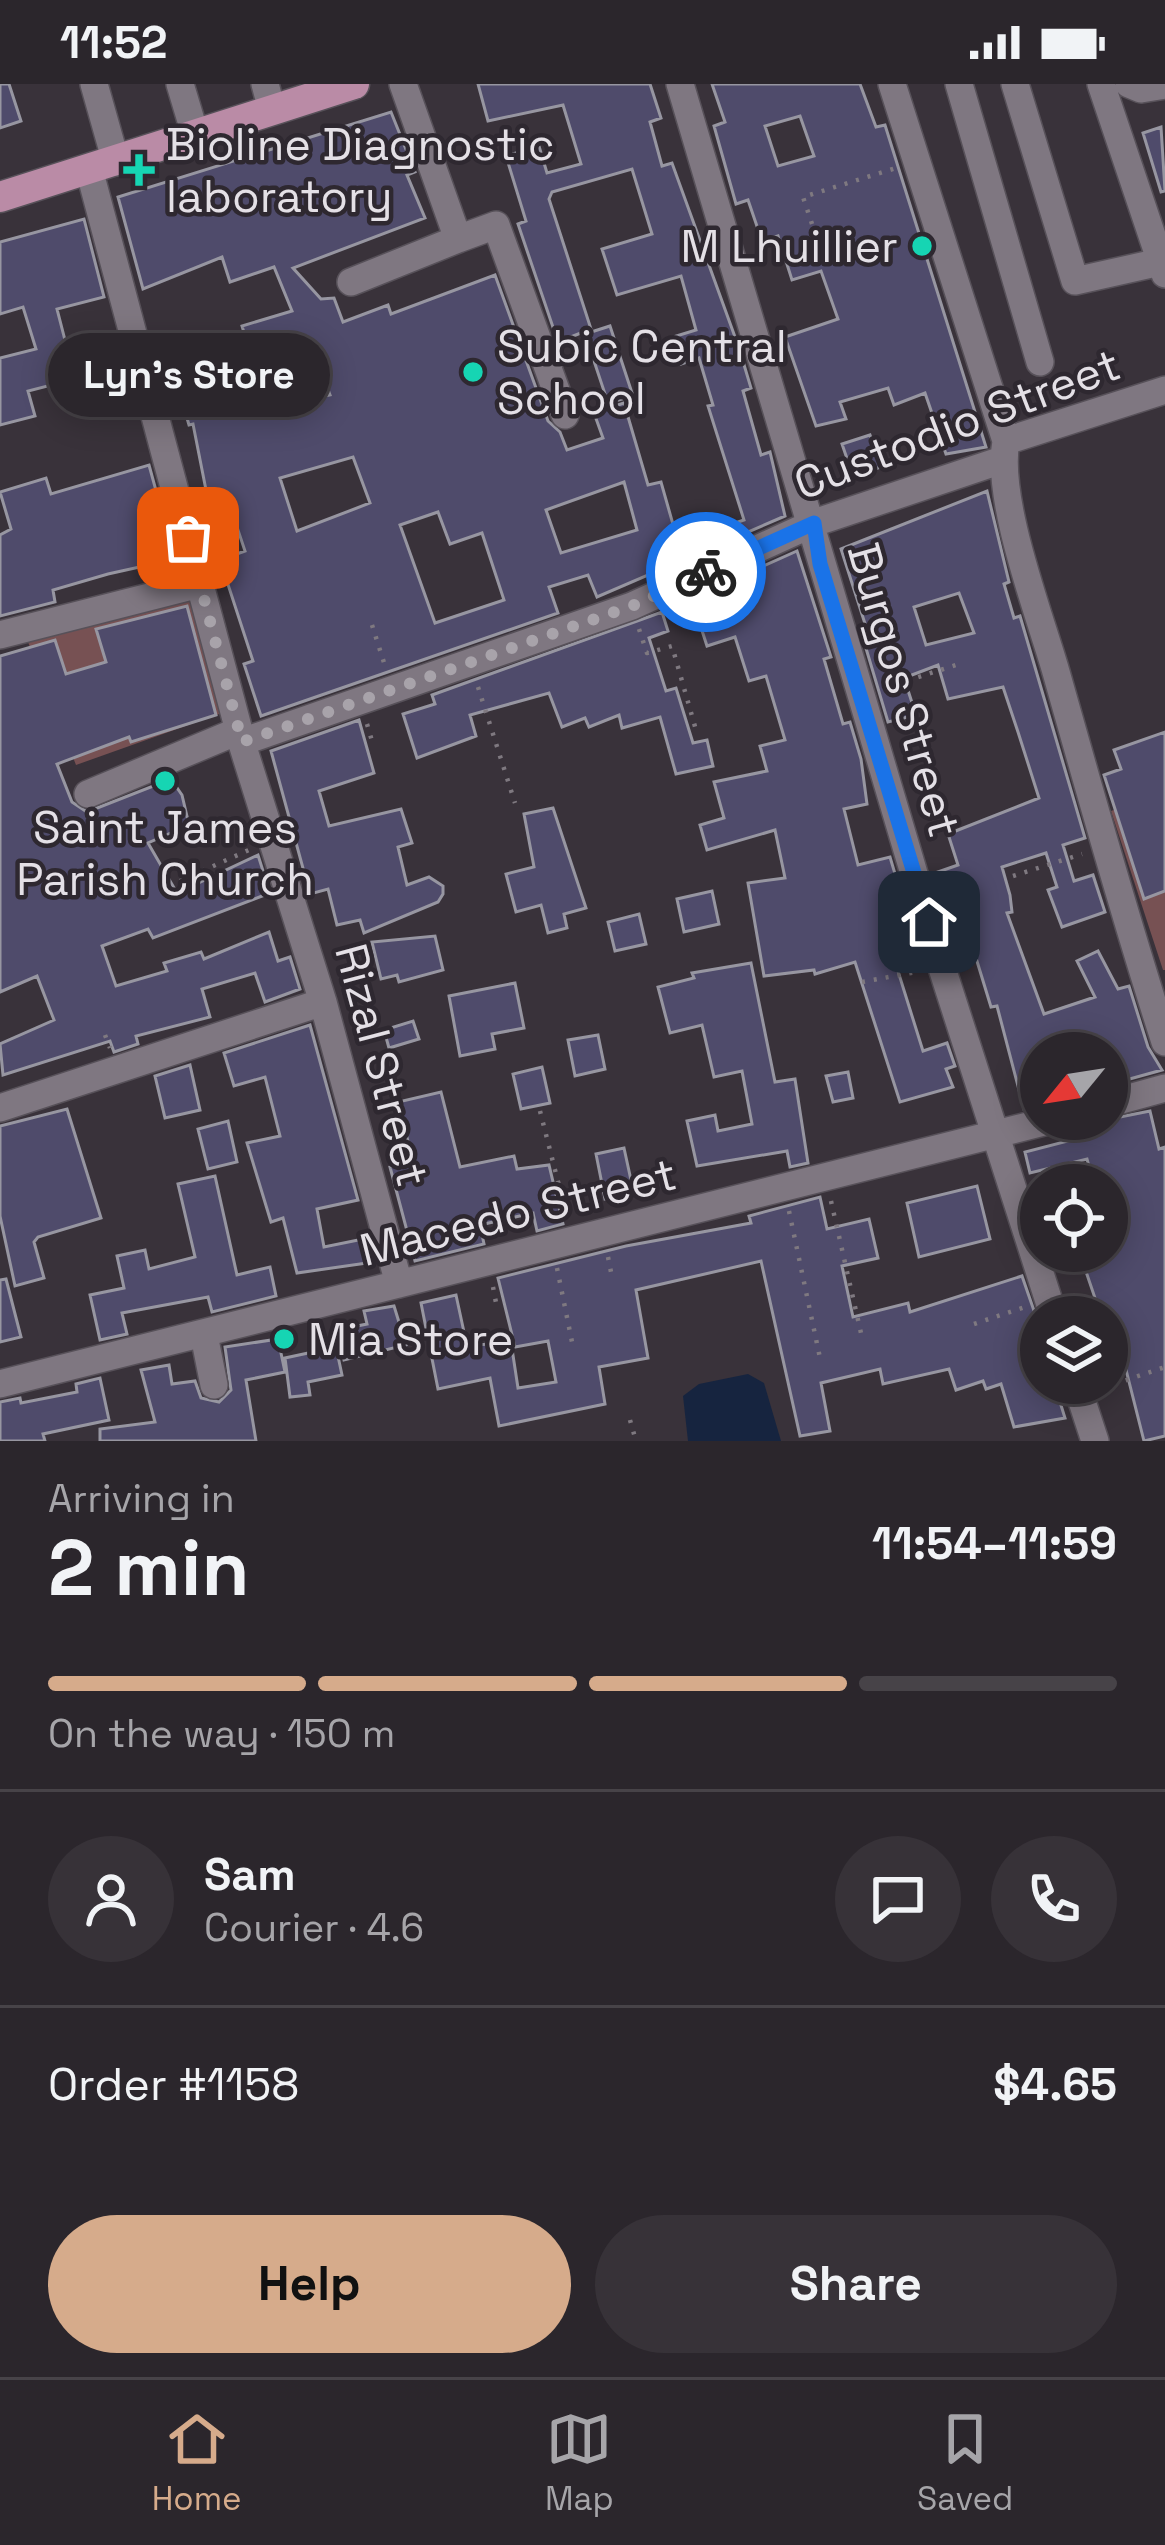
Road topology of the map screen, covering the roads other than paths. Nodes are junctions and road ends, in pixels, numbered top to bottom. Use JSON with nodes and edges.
{"nodes":[{"id":1,"x":94,"y":84,"type":"edge"},
{"id":2,"x":180,"y":84,"type":"edge"},
{"id":3,"x":354,"y":84,"type":"edge"},
{"id":4,"x":404,"y":84,"type":"edge"},
{"id":5,"x":680,"y":84,"type":"edge"},
{"id":6,"x":892,"y":84,"type":"edge"},
{"id":7,"x":959,"y":84,"type":"edge"},
{"id":8,"x":1015,"y":84,"type":"edge"},
{"id":9,"x":1101,"y":84,"type":"edge"},
{"id":10,"x":1129,"y":84,"type":"edge"},
{"id":11,"x":1165,"y":85,"type":"edge"},
{"id":12,"x":268,"y":97,"type":"edge"},
{"id":13,"x":195,"y":134,"type":"junction"},
{"id":14,"x":102,"y":166,"type":"junction"},
{"id":15,"x":0,"y":197,"type":"edge"},
{"id":16,"x":458,"y":239,"type":"junction"},
{"id":17,"x":1162,"y":268,"type":"edge"},
{"id":18,"x":351,"y":282,"type":"dead end"},
{"id":19,"x":1040,"y":362,"type":"dead end"},
{"id":20,"x":1165,"y":390,"type":"edge"},
{"id":21,"x":565,"y":416,"type":"dead end"},
{"id":22,"x":1004,"y":450,"type":"junction"},
{"id":23,"x":814,"y":523,"type":"junction"},
{"id":24,"x":200,"y":584,"type":"junction"},
{"id":25,"x":0,"y":635,"type":"edge"},
{"id":26,"x":240,"y":736,"type":"junction"},
{"id":27,"x":88,"y":794,"type":"dead end"},
{"id":28,"x":323,"y":1002,"type":"junction"},
{"id":29,"x":1165,"y":1042,"type":"edge"},
{"id":30,"x":1165,"y":1088,"type":"edge"},
{"id":31,"x":1128,"y":1098,"type":"edge"},
{"id":32,"x":0,"y":1108,"type":"edge"},
{"id":33,"x":1020,"y":1129,"type":"edge"},
{"id":34,"x":994,"y":1136,"type":"junction"},
{"id":35,"x":398,"y":1284,"type":"junction"},
{"id":36,"x":1047,"y":1296,"type":"edge"},
{"id":37,"x":204,"y":1335,"type":"junction"},
{"id":38,"x":0,"y":1384,"type":"edge"},
{"id":39,"x":214,"y":1385,"type":"dead end"},
{"id":40,"x":1083,"y":1404,"type":"edge"},
{"id":41,"x":1095,"y":1441,"type":"edge"}],
"edges":[{"from":1,"to":14,"type":"street","name":"Rizal Street"},
{"from":2,"to":13,"type":"street"},
{"from":3,"to":12,"type":"main road"},
{"from":4,"to":16,"type":"street"},
{"from":5,"to":23,"type":"street","name":"Burgos Street"},
{"from":6,"to":22,"type":"street"},
{"from":7,"to":19,"type":"street"},
{"from":8,"to":17,"type":"street"},
{"from":9,"to":17,"type":"street"},
{"from":10,"to":11,"type":"street"},
{"from":12,"to":13,"type":"main road"},
{"from":13,"to":14,"type":"main road"},
{"from":14,"to":15,"type":"main road"},
{"from":14,"to":24,"type":"street","name":"Rizal Street"},
{"from":16,"to":18,"type":"street"},
{"from":16,"to":21,"type":"street"},
{"from":20,"to":22,"type":"street","name":"Custodio Street"},
{"from":22,"to":23,"type":"street","name":"Custodio Street"},
{"from":22,"to":29,"type":"street"},
{"from":23,"to":26,"type":"street","name":"Custodio Street"},
{"from":23,"to":34,"type":"street","name":"Burgos Street"},
{"from":24,"to":25,"type":"street"},
{"from":24,"to":26,"type":"street","name":"Rizal Street"},
{"from":26,"to":27,"type":"street","name":"Custodio Street"},
{"from":26,"to":28,"type":"street","name":"Rizal Street"},
{"from":28,"to":32,"type":"street"},
{"from":28,"to":35,"type":"street","name":"Rizal Street"},
{"from":30,"to":31,"type":"street"},
{"from":33,"to":34,"type":"street","name":"Macedo Street"},
{"from":34,"to":35,"type":"street","name":"Macedo Street"},
{"from":34,"to":36,"type":"street","name":"Burgos Street"},
{"from":35,"to":37,"type":"street","name":"Macedo Street"},
{"from":37,"to":38,"type":"street","name":"Macedo Street"},
{"from":37,"to":39,"type":"street"},
{"from":40,"to":41,"type":"street"}]}
